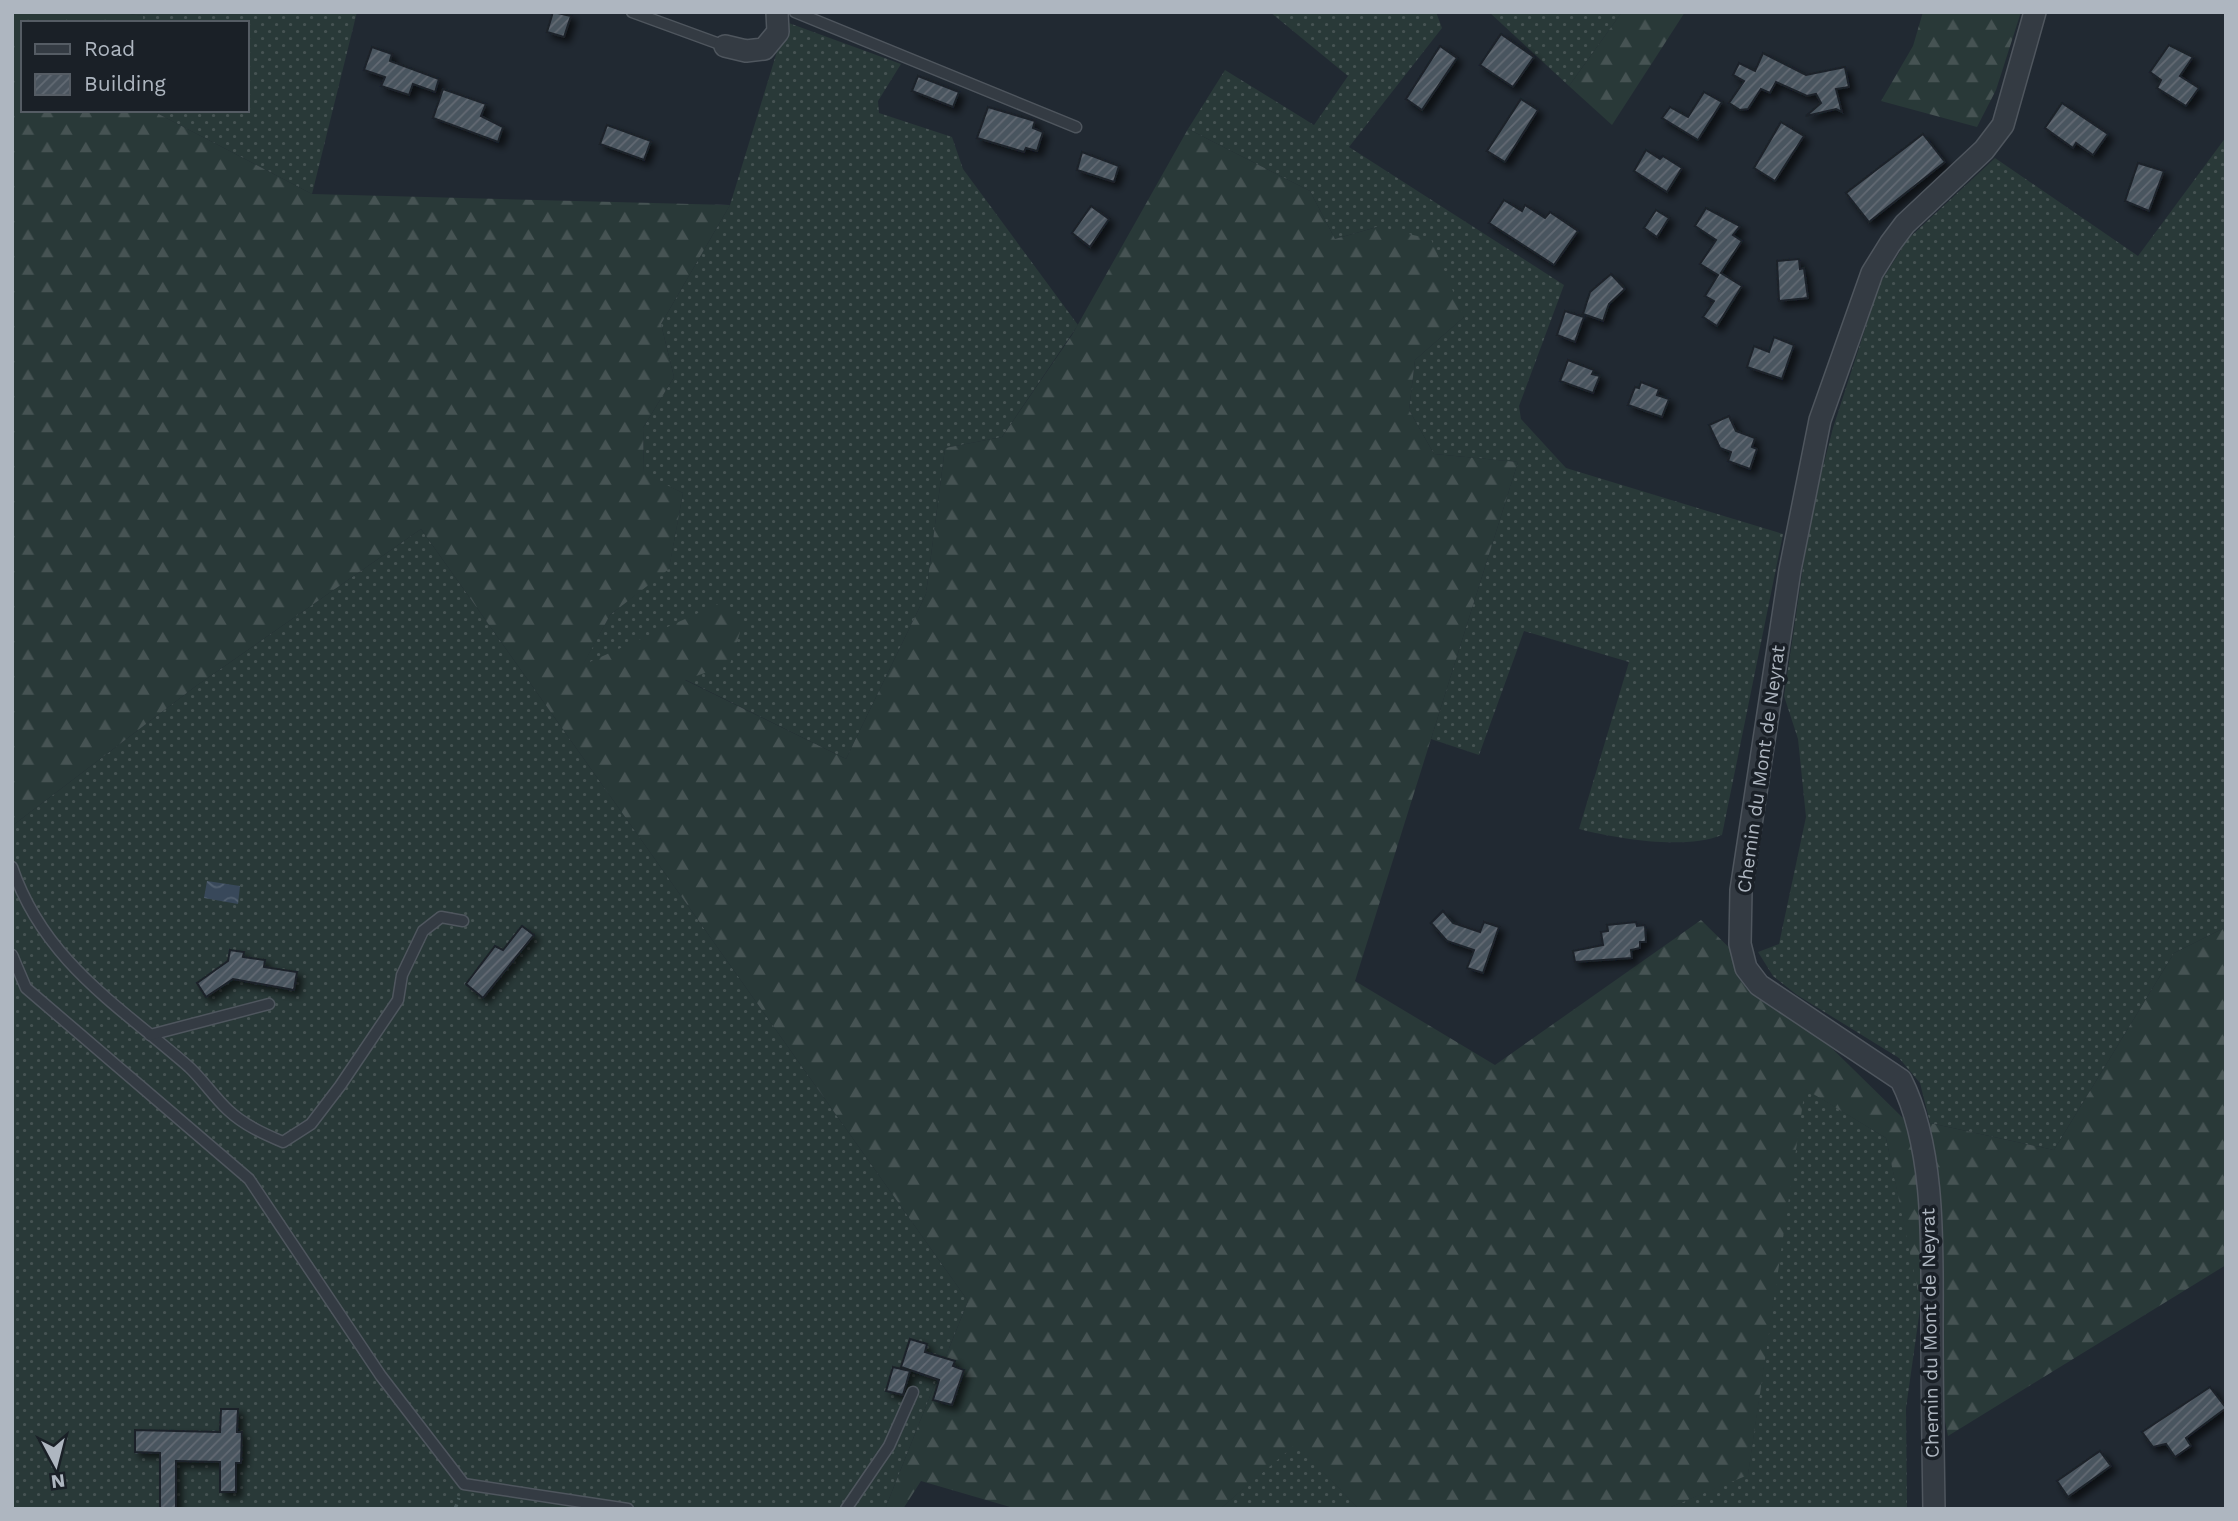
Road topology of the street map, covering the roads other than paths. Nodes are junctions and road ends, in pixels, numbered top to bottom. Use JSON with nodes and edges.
{"nodes":[{"id":1,"x":632,"y":12,"type":"edge"},
{"id":2,"x":777,"y":12,"type":"edge"},
{"id":3,"x":795,"y":12,"type":"edge"},
{"id":4,"x":2035,"y":12,"type":"edge"},
{"id":5,"x":725,"y":46,"type":"joint"},
{"id":6,"x":1076,"y":127,"type":"dead end"},
{"id":7,"x":12,"y":867,"type":"edge"},
{"id":8,"x":463,"y":920,"type":"dead end"},
{"id":9,"x":12,"y":955,"type":"edge"},
{"id":10,"x":269,"y":1004,"type":"dead end"},
{"id":11,"x":150,"y":1035,"type":"junction"},
{"id":12,"x":913,"y":1392,"type":"dead end"},
{"id":13,"x":628,"y":1509,"type":"edge"},
{"id":14,"x":846,"y":1509,"type":"edge"},
{"id":15,"x":1934,"y":1509,"type":"edge"}],
"edges":[{"from":1,"to":5,"type":"lane"},
{"from":2,"to":5,"type":"street"},
{"from":3,"to":6,"type":"lane"},
{"from":4,"to":15,"type":"street","name":"Chemin du Mont de Neyrat"},
{"from":7,"to":11,"type":"lane"},
{"from":8,"to":11,"type":"lane"},
{"from":9,"to":13,"type":"lane"},
{"from":10,"to":11,"type":"lane"},
{"from":12,"to":14,"type":"lane"}]}
